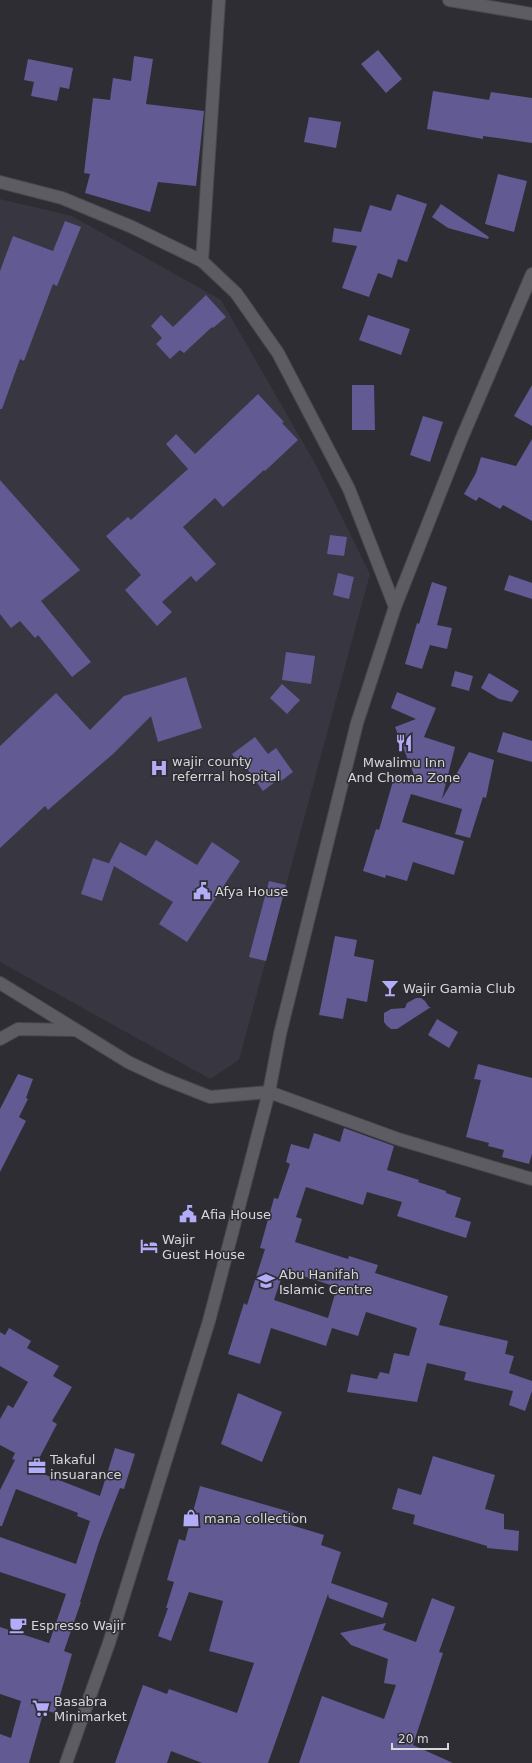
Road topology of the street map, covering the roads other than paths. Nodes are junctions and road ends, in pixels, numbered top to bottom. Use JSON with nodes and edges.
{"nodes":[{"id":1,"x":219,"y":0,"type":"edge"},
{"id":2,"x":449,"y":0,"type":"edge"},
{"id":3,"x":532,"y":14,"type":"edge"},
{"id":4,"x":0,"y":182,"type":"edge"},
{"id":5,"x":202,"y":260,"type":"junction"},
{"id":6,"x":532,"y":274,"type":"edge"},
{"id":7,"x":395,"y":607,"type":"junction"},
{"id":8,"x":0,"y":983,"type":"edge"},
{"id":9,"x":75,"y":1030,"type":"junction"},
{"id":10,"x":0,"y":1039,"type":"edge"},
{"id":11,"x":269,"y":1092,"type":"junction"},
{"id":12,"x":532,"y":1179,"type":"edge"},
{"id":13,"x":66,"y":1763,"type":"edge"}],
"edges":[{"from":1,"to":5,"type":"street"},
{"from":2,"to":3,"type":"street"},
{"from":4,"to":5,"type":"street"},
{"from":5,"to":7,"type":"street"},
{"from":6,"to":7,"type":"street"},
{"from":7,"to":11,"type":"street"},
{"from":8,"to":9,"type":"street"},
{"from":9,"to":10,"type":"street"},
{"from":9,"to":11,"type":"street"},
{"from":11,"to":12,"type":"street"},
{"from":11,"to":13,"type":"street"}]}
